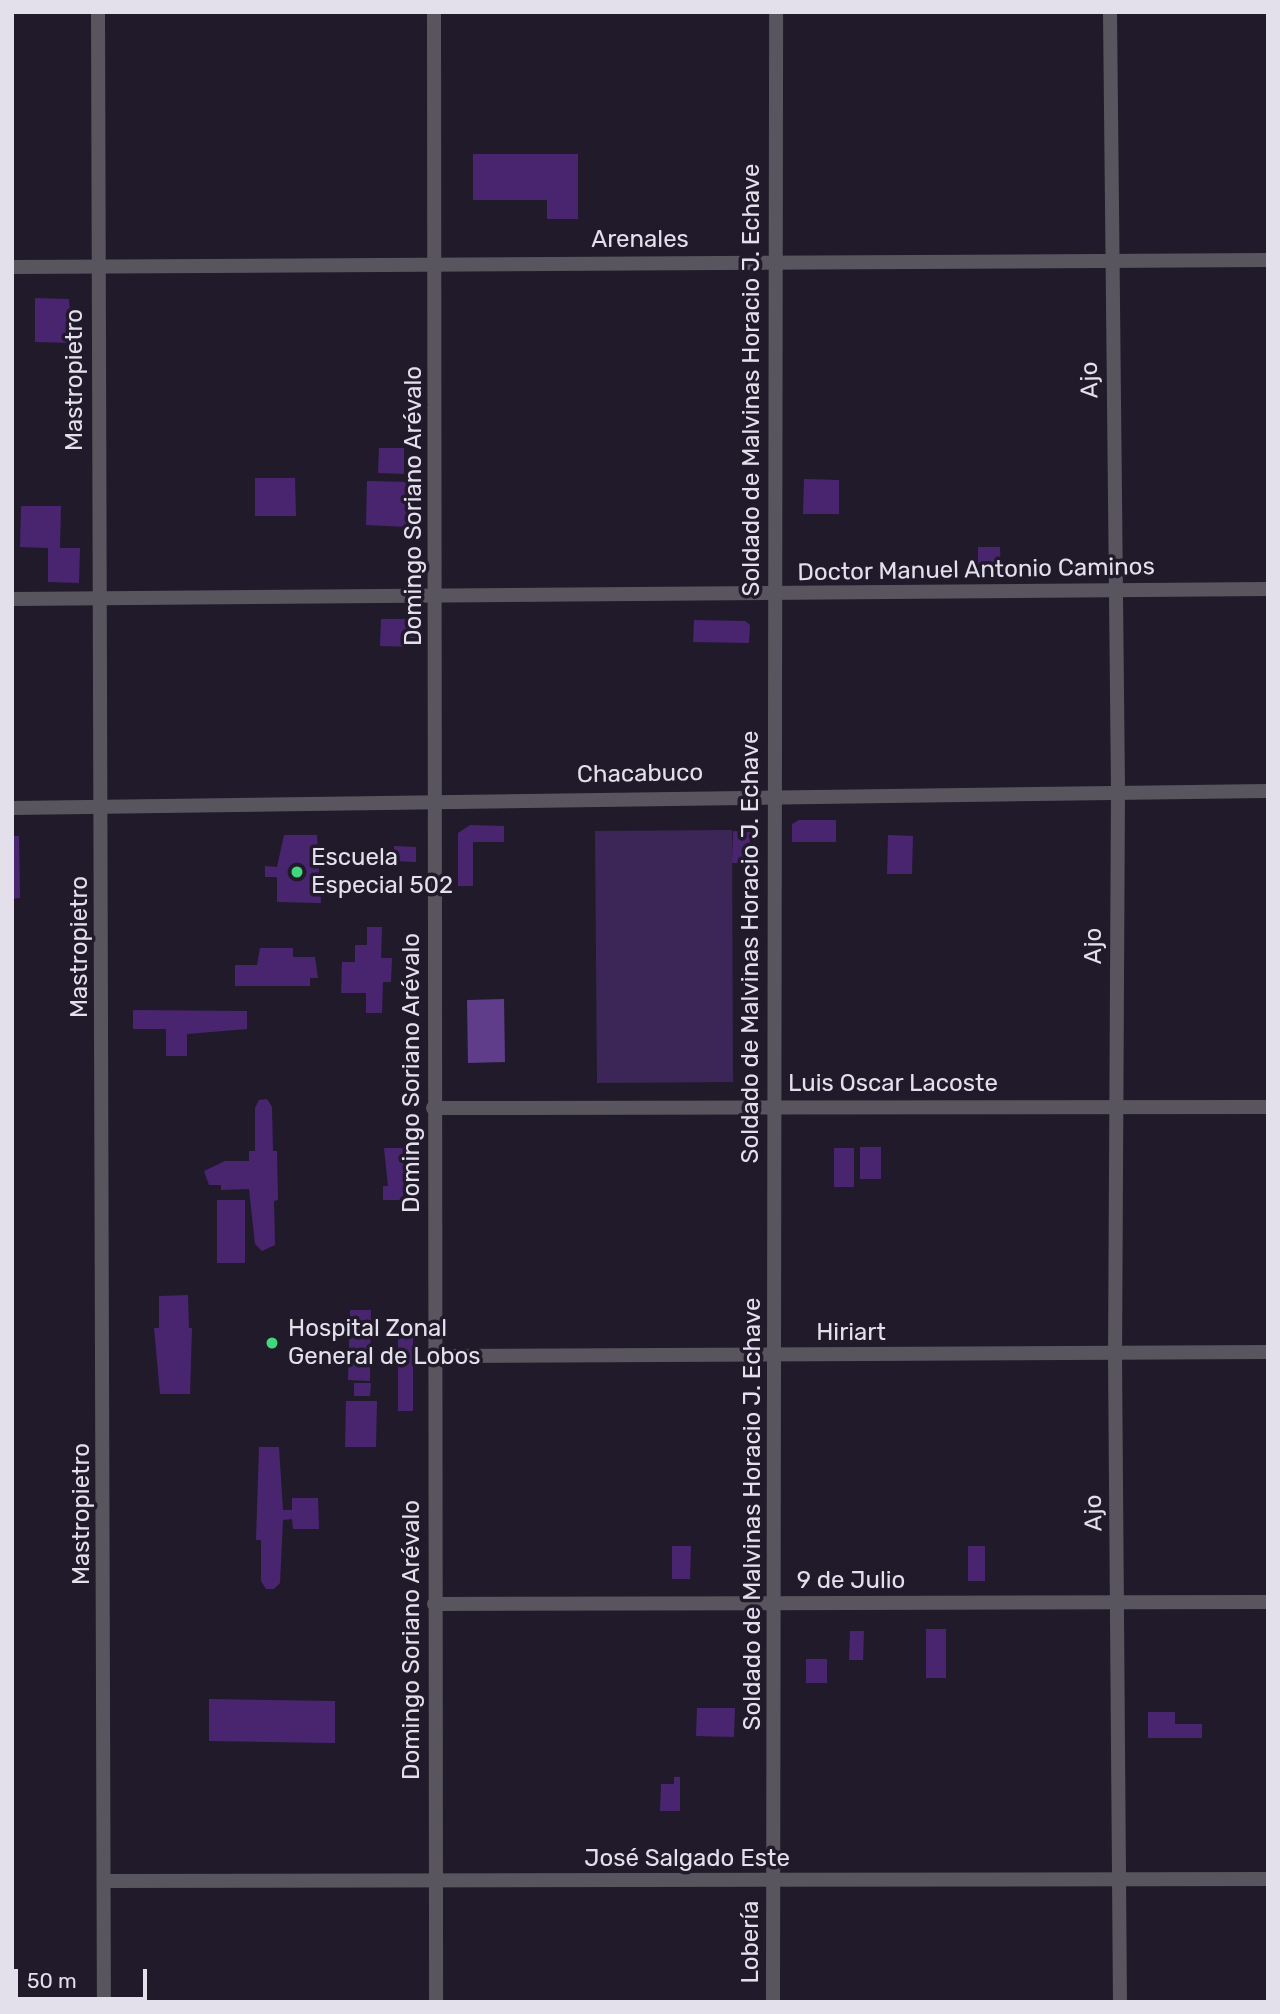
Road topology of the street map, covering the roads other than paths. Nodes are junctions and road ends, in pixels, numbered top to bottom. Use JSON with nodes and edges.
{"nodes":[{"id":1,"x":98,"y":12,"type":"edge"},
{"id":2,"x":434,"y":12,"type":"edge"},
{"id":3,"x":776,"y":12,"type":"edge"},
{"id":4,"x":1110,"y":12,"type":"edge"},
{"id":5,"x":1268,"y":260,"type":"edge"},
{"id":6,"x":1110,"y":261,"type":"junction"},
{"id":7,"x":776,"y":262,"type":"junction"},
{"id":8,"x":436,"y":264,"type":"junction"},
{"id":9,"x":97,"y":266,"type":"junction"},
{"id":10,"x":12,"y":267,"type":"edge"},
{"id":11,"x":1268,"y":589,"type":"edge"},
{"id":12,"x":1116,"y":590,"type":"junction"},
{"id":13,"x":437,"y":596,"type":"junction"},
{"id":14,"x":774,"y":596,"type":"junction"},
{"id":15,"x":97,"y":598,"type":"junction"},
{"id":16,"x":12,"y":599,"type":"edge"},
{"id":17,"x":1118,"y":790,"type":"junction"},
{"id":18,"x":1268,"y":791,"type":"edge"},
{"id":19,"x":774,"y":794,"type":"junction"},
{"id":20,"x":437,"y":799,"type":"junction"},
{"id":21,"x":103,"y":805,"type":"junction"},
{"id":22,"x":12,"y":808,"type":"edge"},
{"id":23,"x":774,"y":1107,"type":"junction"},
{"id":24,"x":1268,"y":1107,"type":"edge"},
{"id":25,"x":433,"y":1108,"type":"junction"},
{"id":26,"x":1116,"y":1108,"type":"junction"},
{"id":27,"x":1268,"y":1352,"type":"edge"},
{"id":28,"x":1115,"y":1355,"type":"junction"},
{"id":29,"x":434,"y":1356,"type":"junction"},
{"id":30,"x":776,"y":1356,"type":"junction"},
{"id":31,"x":1268,"y":1602,"type":"edge"},
{"id":32,"x":1118,"y":1603,"type":"junction"},
{"id":33,"x":434,"y":1604,"type":"junction"},
{"id":34,"x":776,"y":1605,"type":"junction"},
{"id":35,"x":1268,"y":1879,"type":"edge"},
{"id":36,"x":1120,"y":1880,"type":"junction"},
{"id":37,"x":106,"y":1881,"type":"junction"},
{"id":38,"x":436,"y":1882,"type":"junction"},
{"id":39,"x":774,"y":1882,"type":"junction"},
{"id":40,"x":104,"y":2002,"type":"edge"},
{"id":41,"x":436,"y":2002,"type":"edge"},
{"id":42,"x":773,"y":2002,"type":"edge"},
{"id":43,"x":1120,"y":2002,"type":"edge"}],
"edges":[{"from":1,"to":9,"type":"street","name":"Mastropietro"},
{"from":2,"to":8,"type":"street","name":"Domingo Soriano Arévalo"},
{"from":3,"to":7,"type":"street","name":"Soldado de Malvinas Horacio J. Echave"},
{"from":4,"to":6,"type":"street","name":"Ajo"},
{"from":5,"to":6,"type":"street","name":"Arenales"},
{"from":6,"to":7,"type":"street","name":"Arenales"},
{"from":6,"to":12,"type":"street","name":"Ajo"},
{"from":7,"to":8,"type":"street","name":"Arenales"},
{"from":7,"to":14,"type":"street","name":"Soldado de Malvinas Horacio J. Echave"},
{"from":8,"to":9,"type":"street","name":"Arenales"},
{"from":8,"to":13,"type":"street","name":"Domingo Soriano Arévalo"},
{"from":9,"to":10,"type":"street","name":"Arenales"},
{"from":9,"to":15,"type":"street","name":"Mastropietro"},
{"from":11,"to":12,"type":"street","name":"Doctor Manuel Antonio Caminos"},
{"from":12,"to":14,"type":"street","name":"Doctor Manuel Antonio Caminos"},
{"from":12,"to":17,"type":"street","name":"Ajo"},
{"from":13,"to":14,"type":"street","name":"Doctor Manuel Antonio Caminos"},
{"from":13,"to":15,"type":"street","name":"Doctor Manuel Antonio Caminos"},
{"from":13,"to":20,"type":"street","name":"Domingo Soriano Arévalo"},
{"from":14,"to":19,"type":"street","name":"Soldado de Malvinas Horacio J. Echave"},
{"from":15,"to":16,"type":"street","name":"Doctor Manuel Antonio Caminos"},
{"from":15,"to":21,"type":"street","name":"Mastropietro"},
{"from":17,"to":18,"type":"street","name":"Chacabuco"},
{"from":17,"to":19,"type":"street","name":"Chacabuco"},
{"from":17,"to":26,"type":"street","name":"Ajo"},
{"from":19,"to":20,"type":"street","name":"Chacabuco"},
{"from":19,"to":23,"type":"street","name":"Soldado de Malvinas Horacio J. Echave"},
{"from":20,"to":21,"type":"street","name":"Chacabuco"},
{"from":20,"to":25,"type":"street","name":"Domingo Soriano Arévalo"},
{"from":21,"to":22,"type":"street","name":"Chacabuco"},
{"from":21,"to":37,"type":"street","name":"Mastropietro"},
{"from":23,"to":25,"type":"street","name":"Luis Oscar Lacoste"},
{"from":23,"to":26,"type":"street","name":"Luis Oscar Lacoste"},
{"from":23,"to":30,"type":"street","name":"Soldado de Malvinas Horacio J. Echave"},
{"from":24,"to":26,"type":"street","name":"Luis Oscar Lacoste"},
{"from":25,"to":29,"type":"street","name":"Domingo Soriano Arévalo"},
{"from":26,"to":28,"type":"street","name":"Ajo"},
{"from":27,"to":28,"type":"street","name":"Hiriart"},
{"from":28,"to":30,"type":"street","name":"Hiriart"},
{"from":28,"to":32,"type":"street","name":"Ajo"},
{"from":29,"to":30,"type":"street","name":"Hiriart"},
{"from":29,"to":33,"type":"street","name":"Domingo Soriano Arévalo"},
{"from":30,"to":34,"type":"street","name":"Soldado de Malvinas Horacio J. Echave"},
{"from":31,"to":32,"type":"street","name":"9 de Julio"},
{"from":32,"to":34,"type":"street","name":"9 de Julio"},
{"from":32,"to":36,"type":"street","name":"Ajo"},
{"from":33,"to":34,"type":"street","name":"9 de Julio"},
{"from":33,"to":38,"type":"street","name":"Domingo Soriano Arévalo"},
{"from":34,"to":39,"type":"street","name":"Soldado de Malvinas Horacio J. Echave"},
{"from":35,"to":36,"type":"street","name":"José Salgado Este"},
{"from":36,"to":39,"type":"street","name":"José Salgado Este"},
{"from":36,"to":43,"type":"street","name":"Ajo"},
{"from":37,"to":38,"type":"street","name":"José Salgado Este"},
{"from":37,"to":40,"type":"street","name":"Mastropietro"},
{"from":38,"to":39,"type":"street","name":"José Salgado Este"},
{"from":38,"to":41,"type":"street","name":"Domingo Soriano Arévalo"},
{"from":39,"to":42,"type":"street","name":"Lobería"}]}
